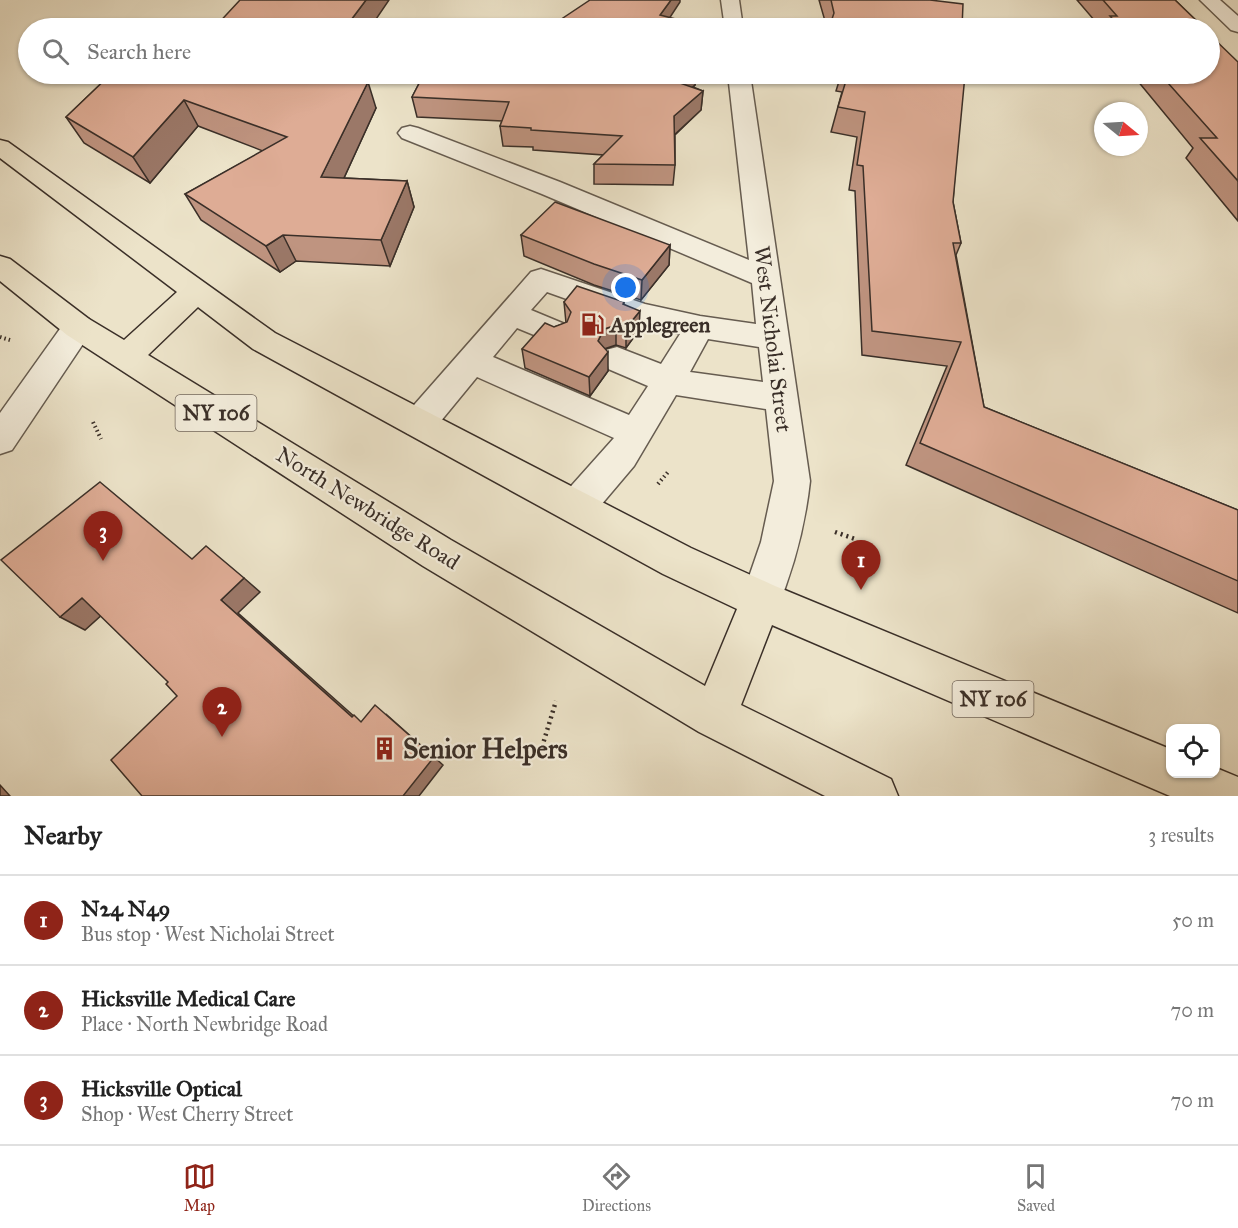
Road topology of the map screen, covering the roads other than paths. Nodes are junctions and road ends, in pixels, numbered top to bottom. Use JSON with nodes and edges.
{"nodes":[{"id":1,"x":730,"y":0,"type":"edge"},
{"id":2,"x":1209,"y":0,"type":"edge"},
{"id":3,"x":733,"y":18,"type":"edge"},
{"id":4,"x":1238,"y":26,"type":"edge"},
{"id":5,"x":741,"y":84,"type":"edge"},
{"id":6,"x":410,"y":133,"type":"dead end"},
{"id":7,"x":0,"y":147,"type":"edge"},
{"id":8,"x":0,"y":266,"type":"edge"},
{"id":9,"x":766,"y":278,"type":"junction"},
{"id":10,"x":197,"y":291,"type":"junction"},
{"id":11,"x":512,"y":314,"type":"junction"},
{"id":12,"x":78,"y":327,"type":"junction"},
{"id":13,"x":700,"y":327,"type":"junction"},
{"id":14,"x":556,"y":333,"type":"edge"},
{"id":15,"x":773,"y":338,"type":"junction"},
{"id":16,"x":127,"y":356,"type":"junction"},
{"id":17,"x":617,"y":359,"type":"dead end"},
{"id":18,"x":472,"y":361,"type":"junction"},
{"id":19,"x":668,"y":381,"type":"junction"},
{"id":20,"x":781,"y":398,"type":"junction"},
{"id":21,"x":419,"y":423,"type":"junction"},
{"id":22,"x":636,"y":433,"type":"junction"},
{"id":23,"x":0,"y":440,"type":"edge"},
{"id":24,"x":577,"y":506,"type":"junction"},
{"id":25,"x":761,"y":600,"type":"junction"},
{"id":26,"x":715,"y":716,"type":"junction"},
{"id":27,"x":874,"y":796,"type":"edge"},
{"id":28,"x":1226,"y":796,"type":"edge"}],
"edges":[{"from":1,"to":3,"type":"street"},
{"from":2,"to":4,"type":"street"},
{"from":5,"to":9,"type":"street","name":"West Nicholai Street"},
{"from":6,"to":9,"type":"street"},
{"from":7,"to":10,"type":"main road","number":"NY 106"},
{"from":8,"to":12,"type":"main road","name":"North Newbridge Road","number":"NY 106"},
{"from":9,"to":15,"type":"street","name":"West Nicholai Street"},
{"from":10,"to":16,"type":"main road"},
{"from":10,"to":21,"type":"main road","number":"NY 106"},
{"from":11,"to":13,"type":"street"},
{"from":11,"to":14,"type":"street"},
{"from":11,"to":18,"type":"street"},
{"from":12,"to":16,"type":"main road","name":"North Newbridge Road","number":"NY 106"},
{"from":12,"to":23,"type":"street"},
{"from":13,"to":15,"type":"street"},
{"from":13,"to":19,"type":"street"},
{"from":15,"to":20,"type":"street","name":"West Nicholai Street"},
{"from":16,"to":26,"type":"main road","name":"North Newbridge Road","number":"NY 106"},
{"from":17,"to":19,"type":"street"},
{"from":18,"to":21,"type":"street"},
{"from":18,"to":22,"type":"street"},
{"from":19,"to":20,"type":"street"},
{"from":19,"to":22,"type":"street"},
{"from":20,"to":25,"type":"street","name":"West Nicholai Street"},
{"from":21,"to":24,"type":"main road","number":"NY 106"},
{"from":22,"to":24,"type":"street"},
{"from":24,"to":25,"type":"main road","number":"NY 106"},
{"from":25,"to":26,"type":"main road"},
{"from":25,"to":28,"type":"main road","number":"NY 106"},
{"from":26,"to":27,"type":"main road","number":"NY 106"}]}
